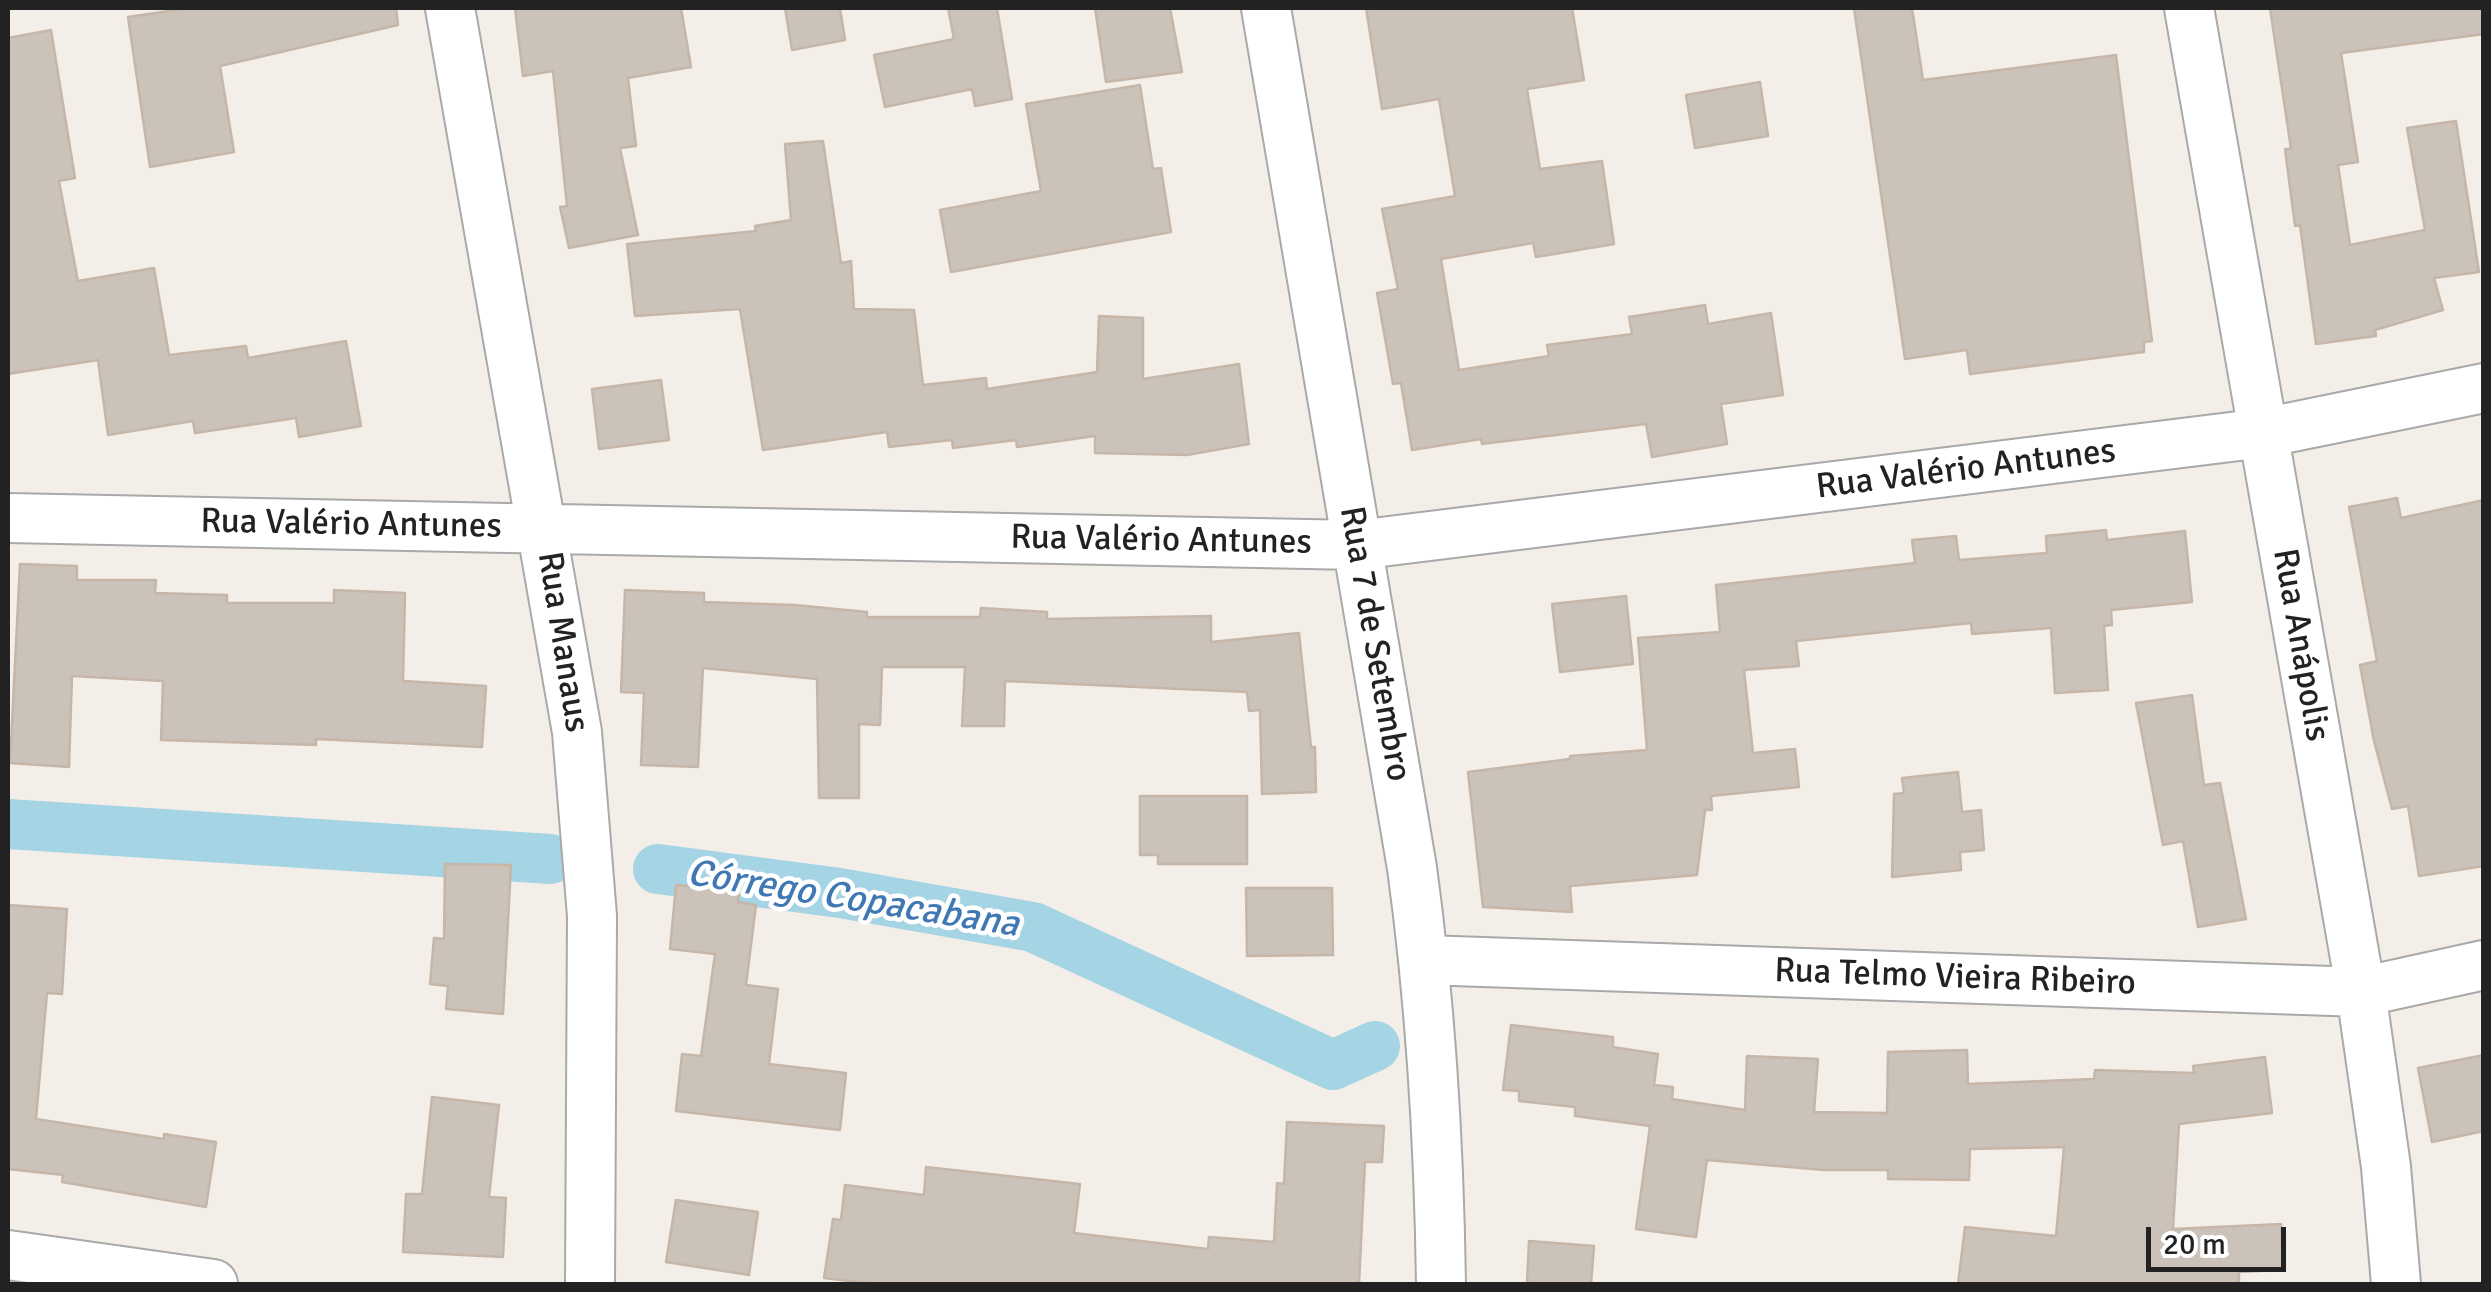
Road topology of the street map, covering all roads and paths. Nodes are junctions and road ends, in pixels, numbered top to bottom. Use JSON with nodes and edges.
{"nodes":[{"id":1,"x":450,"y":8,"type":"edge"},
{"id":2,"x":1266,"y":8,"type":"edge"},
{"id":3,"x":2189,"y":8,"type":"edge"},
{"id":4,"x":2484,"y":388,"type":"edge"},
{"id":5,"x":2264,"y":433,"type":"junction"},
{"id":6,"x":8,"y":518,"type":"edge"},
{"id":7,"x":544,"y":529,"type":"junction"},
{"id":8,"x":1358,"y":545,"type":"junction"},
{"id":9,"x":1424,"y":960,"type":"junction"},
{"id":10,"x":2484,"y":965,"type":"edge"},
{"id":11,"x":2361,"y":992,"type":"junction"},
{"id":12,"x":8,"y":1255,"type":"edge"},
{"id":13,"x":214,"y":1284,"type":"edge"},
{"id":14,"x":590,"y":1284,"type":"edge"},
{"id":15,"x":1442,"y":1284,"type":"edge"},
{"id":16,"x":2396,"y":1284,"type":"edge"}],
"edges":[{"from":1,"to":7,"type":"street","name":"Rua Manaus"},
{"from":2,"to":8,"type":"street","name":"Rua 7 de Setembro"},
{"from":3,"to":5,"type":"street","name":"Rua Anápolis"},
{"from":4,"to":5,"type":"street","name":"Rua Valério Antunes"},
{"from":5,"to":8,"type":"street","name":"Rua Valério Antunes"},
{"from":5,"to":11,"type":"street","name":"Rua Anápolis"},
{"from":6,"to":7,"type":"street","name":"Rua Valério Antunes"},
{"from":7,"to":8,"type":"street","name":"Rua Valério Antunes"},
{"from":7,"to":14,"type":"street","name":"Rua Manaus"},
{"from":8,"to":9,"type":"street","name":"Rua 7 de Setembro"},
{"from":9,"to":11,"type":"street","name":"Rua Telmo Vieira Ribeiro"},
{"from":9,"to":15,"type":"street","name":"Rua 7 de Setembro"},
{"from":10,"to":11,"type":"street","name":"Rua Telmo Vieira Ribeiro"},
{"from":11,"to":16,"type":"street","name":"Rua Anápolis"},
{"from":12,"to":13,"type":"street"}]}
